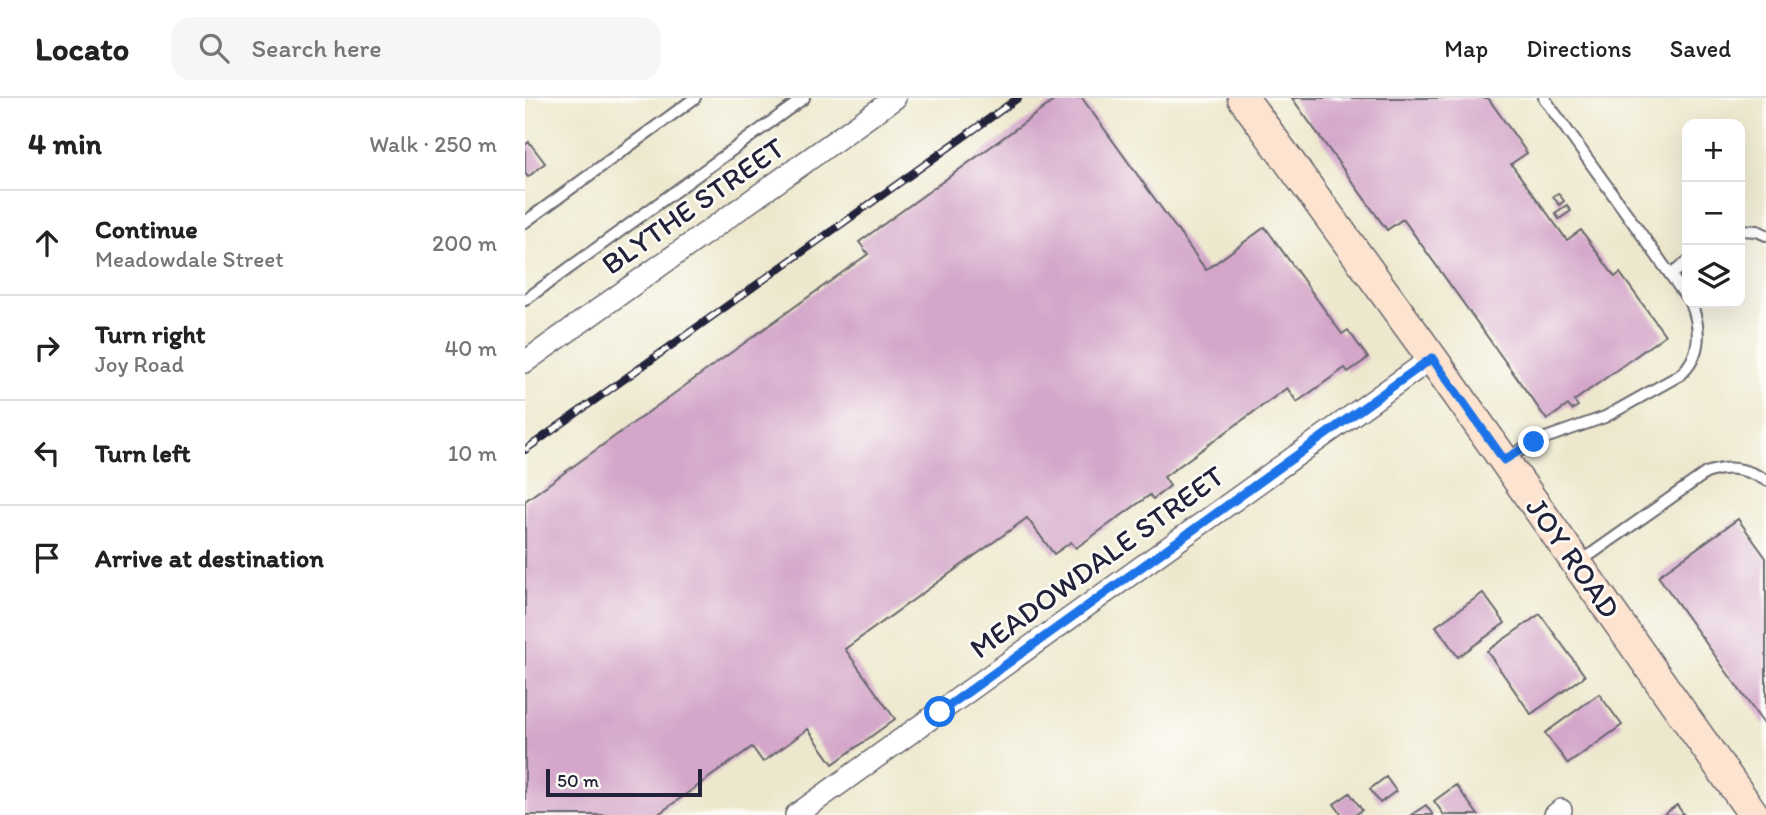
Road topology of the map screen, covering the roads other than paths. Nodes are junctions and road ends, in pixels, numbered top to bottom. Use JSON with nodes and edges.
{"nodes":[{"id":1,"x":695,"y":98,"type":"edge"},
{"id":2,"x":804,"y":98,"type":"edge"},
{"id":3,"x":895,"y":98,"type":"edge"},
{"id":4,"x":1244,"y":98,"type":"edge"},
{"id":5,"x":1544,"y":98,"type":"edge"},
{"id":6,"x":525,"y":222,"type":"edge"},
{"id":7,"x":1745,"y":230,"type":"edge"},
{"id":8,"x":1766,"y":235,"type":"edge"},
{"id":9,"x":1682,"y":266,"type":"edge"},
{"id":10,"x":1671,"y":275,"type":"junction"},
{"id":11,"x":1682,"y":291,"type":"edge"},
{"id":12,"x":525,"y":300,"type":"edge"},
{"id":13,"x":1693,"y":308,"type":"edge"},
{"id":14,"x":1432,"y":358,"type":"junction"},
{"id":15,"x":525,"y":362,"type":"edge"},
{"id":16,"x":1504,"y":460,"type":"junction"},
{"id":17,"x":1766,"y":480,"type":"edge"},
{"id":18,"x":1577,"y":564,"type":"junction"},
{"id":19,"x":796,"y":815,"type":"edge"},
{"id":20,"x":1754,"y":815,"type":"edge"}],
"edges":[{"from":1,"to":6,"type":"lane"},
{"from":2,"to":12,"type":"lane"},
{"from":3,"to":15,"type":"street","name":"BLYTHE STREET"},
{"from":4,"to":14,"type":"street","name":"JOY ROAD"},
{"from":5,"to":10,"type":"lane"},
{"from":7,"to":8,"type":"lane"},
{"from":9,"to":10,"type":"lane"},
{"from":10,"to":11,"type":"lane"},
{"from":13,"to":16,"type":"lane"},
{"from":14,"to":16,"type":"street","name":"JOY ROAD"},
{"from":14,"to":19,"type":"street","name":"MEADOWDALE STREET"},
{"from":16,"to":18,"type":"street","name":"JOY ROAD"},
{"from":17,"to":18,"type":"lane"},
{"from":18,"to":20,"type":"street","name":"JOY ROAD"}]}
